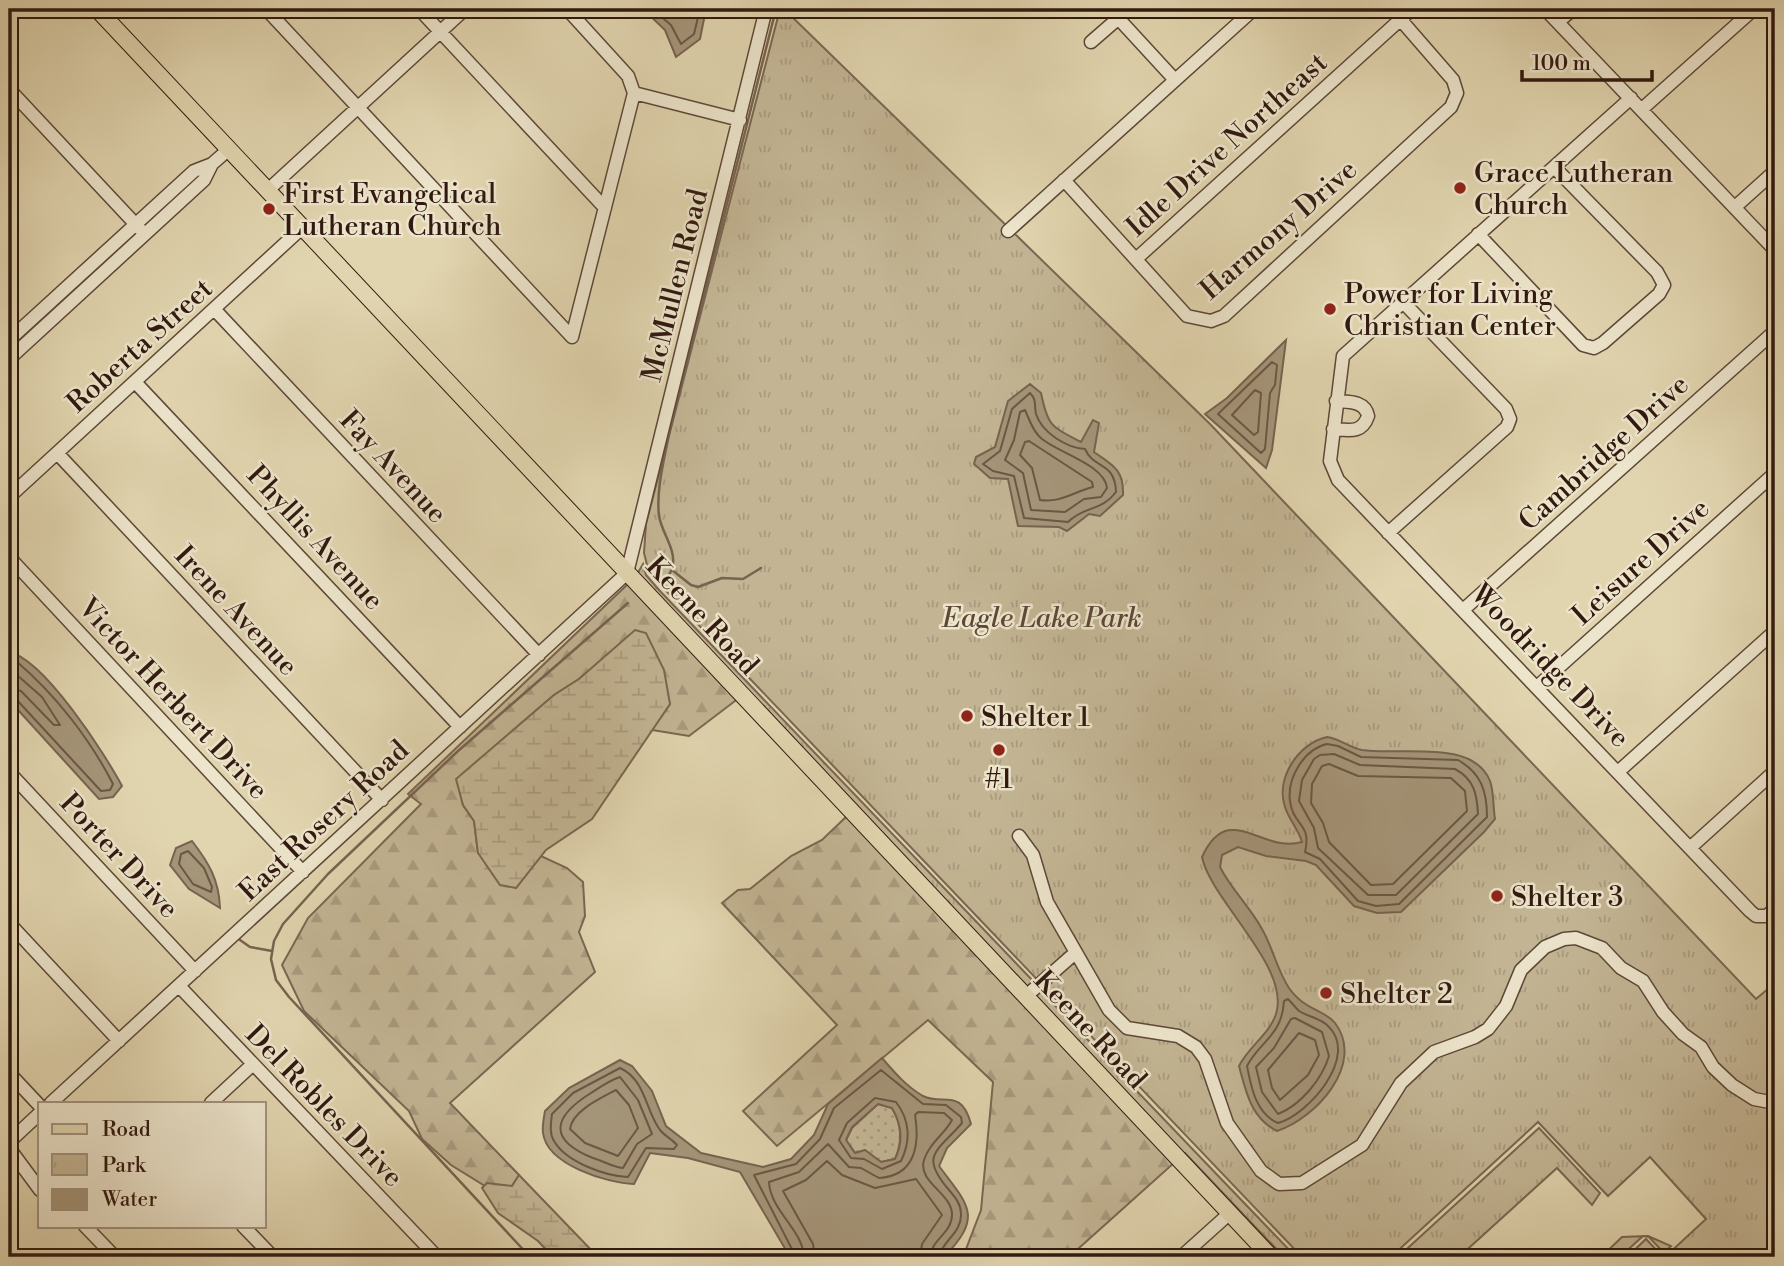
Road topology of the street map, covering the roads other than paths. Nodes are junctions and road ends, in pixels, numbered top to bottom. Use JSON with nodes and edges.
{"nodes":[{"id":1,"x":97,"y":9,"type":"edge"},
{"id":2,"x":266,"y":9,"type":"edge"},
{"id":3,"x":419,"y":9,"type":"edge"},
{"id":4,"x":465,"y":9,"type":"edge"},
{"id":5,"x":567,"y":9,"type":"edge"},
{"id":6,"x":766,"y":9,"type":"edge"},
{"id":7,"x":1129,"y":9,"type":"edge"},
{"id":8,"x":1254,"y":9,"type":"edge"},
{"id":9,"x":1412,"y":9,"type":"edge"},
{"id":10,"x":1545,"y":9,"type":"edge"},
{"id":11,"x":1573,"y":9,"type":"edge"},
{"id":12,"x":1754,"y":9,"type":"edge"},
{"id":13,"x":1118,"y":18,"type":"junction"},
{"id":14,"x":1400,"y":19,"type":"junction"},
{"id":15,"x":1558,"y":22,"type":"junction"},
{"id":16,"x":441,"y":31,"type":"junction"},
{"id":17,"x":1091,"y":41,"type":"dead end"},
{"id":18,"x":1175,"y":80,"type":"junction"},
{"id":19,"x":9,"y":89,"type":"edge"},
{"id":20,"x":634,"y":93,"type":"junction"},
{"id":21,"x":1631,"y":98,"type":"junction"},
{"id":22,"x":359,"y":107,"type":"junction"},
{"id":23,"x":1642,"y":110,"type":"junction"},
{"id":24,"x":740,"y":120,"type":"junction"},
{"id":25,"x":229,"y":149,"type":"junction"},
{"id":26,"x":212,"y":164,"type":"junction"},
{"id":27,"x":1554,"y":167,"type":"junction"},
{"id":28,"x":1775,"y":171,"type":"edge"},
{"id":29,"x":1063,"y":180,"type":"junction"},
{"id":30,"x":268,"y":190,"type":"junction"},
{"id":31,"x":1735,"y":207,"type":"junction"},
{"id":32,"x":605,"y":208,"type":"junction"},
{"id":33,"x":135,"y":223,"type":"junction"},
{"id":34,"x":303,"y":228,"type":"junction"},
{"id":35,"x":1008,"y":231,"type":"dead end"},
{"id":36,"x":145,"y":234,"type":"junction"},
{"id":37,"x":1478,"y":234,"type":"junction"},
{"id":38,"x":1775,"y":250,"type":"edge"},
{"id":39,"x":1136,"y":258,"type":"junction"},
{"id":40,"x":1402,"y":301,"type":"junction"},
{"id":41,"x":215,"y":310,"type":"junction"},
{"id":42,"x":1775,"y":331,"type":"edge"},
{"id":43,"x":9,"y":340,"type":"edge"},
{"id":44,"x":9,"y":359,"type":"edge"},
{"id":45,"x":135,"y":382,"type":"junction"},
{"id":46,"x":1336,"y":401,"type":"junction"},
{"id":47,"x":1333,"y":429,"type":"junction"},
{"id":48,"x":57,"y":453,"type":"junction"},
{"id":49,"x":1775,"y":473,"type":"edge"},
{"id":50,"x":9,"y":497,"type":"edge"},
{"id":51,"x":1388,"y":533,"type":"junction"},
{"id":52,"x":9,"y":557,"type":"edge"},
{"id":53,"x":627,"y":573,"type":"junction"},
{"id":54,"x":1463,"y":610,"type":"junction"},
{"id":55,"x":1775,"y":631,"type":"edge"},
{"id":56,"x":539,"y":655,"type":"junction"},
{"id":57,"x":1538,"y":686,"type":"junction"},
{"id":58,"x":460,"y":727,"type":"junction"},
{"id":59,"x":1619,"y":771,"type":"junction"},
{"id":60,"x":1775,"y":771,"type":"edge"},
{"id":61,"x":9,"y":772,"type":"edge"},
{"id":62,"x":382,"y":800,"type":"junction"},
{"id":63,"x":1019,"y":836,"type":"dead end"},
{"id":64,"x":1690,"y":848,"type":"junction"},
{"id":65,"x":303,"y":872,"type":"junction"},
{"id":66,"x":1771,"y":912,"type":"edge"},
{"id":67,"x":9,"y":923,"type":"edge"},
{"id":68,"x":1074,"y":954,"type":"junction"},
{"id":69,"x":195,"y":971,"type":"junction"},
{"id":70,"x":179,"y":986,"type":"junction"},
{"id":71,"x":1025,"y":997,"type":"junction"},
{"id":72,"x":119,"y":1041,"type":"junction"},
{"id":73,"x":253,"y":1064,"type":"junction"},
{"id":74,"x":9,"y":1073,"type":"edge"},
{"id":75,"x":52,"y":1102,"type":"edge"},
{"id":76,"x":212,"y":1102,"type":"edge"},
{"id":77,"x":1775,"y":1102,"type":"edge"},
{"id":78,"x":38,"y":1104,"type":"edge"},
{"id":79,"x":38,"y":1115,"type":"edge"},
{"id":80,"x":9,"y":1142,"type":"edge"},
{"id":81,"x":9,"y":1148,"type":"edge"},
{"id":82,"x":38,"y":1187,"type":"edge"},
{"id":83,"x":1230,"y":1213,"type":"junction"},
{"id":84,"x":87,"y":1228,"type":"edge"},
{"id":85,"x":245,"y":1228,"type":"edge"},
{"id":86,"x":115,"y":1257,"type":"edge"},
{"id":87,"x":273,"y":1257,"type":"edge"},
{"id":88,"x":437,"y":1257,"type":"edge"},
{"id":89,"x":1181,"y":1257,"type":"edge"},
{"id":90,"x":1271,"y":1257,"type":"edge"}],
"edges":[{"from":1,"to":25,"type":"main road","name":"Keene Road"},
{"from":2,"to":22,"type":"street"},
{"from":3,"to":16,"type":"street"},
{"from":4,"to":16,"type":"street"},
{"from":5,"to":20,"type":"street"},
{"from":6,"to":24,"type":"street","name":"McMullen Road"},
{"from":7,"to":13,"type":"street"},
{"from":8,"to":18,"type":"street"},
{"from":9,"to":14,"type":"street","name":"Idle Drive Northeast"},
{"from":10,"to":15,"type":"street"},
{"from":11,"to":15,"type":"street"},
{"from":12,"to":23,"type":"street"},
{"from":13,"to":17,"type":"street"},
{"from":13,"to":18,"type":"street"},
{"from":14,"to":39,"type":"street","name":"Idle Drive Northeast"},
{"from":14,"to":39,"type":"street","name":"Harmony Drive"},
{"from":15,"to":21,"type":"street"},
{"from":16,"to":22,"type":"street"},
{"from":16,"to":32,"type":"street"},
{"from":18,"to":29,"type":"street"},
{"from":19,"to":33,"type":"street"},
{"from":20,"to":24,"type":"street"},
{"from":20,"to":32,"type":"street"},
{"from":21,"to":23,"type":"street"},
{"from":21,"to":27,"type":"street","name":"Woodridge Drive"},
{"from":22,"to":30,"type":"street"},
{"from":22,"to":32,"type":"street"},
{"from":23,"to":31,"type":"street"},
{"from":24,"to":53,"type":"street","name":"McMullen Road"},
{"from":25,"to":26,"type":"street"},
{"from":25,"to":30,"type":"main road","name":"Keene Road"},
{"from":26,"to":33,"type":"street"},
{"from":26,"to":36,"type":"street"},
{"from":27,"to":37,"type":"street","name":"Woodridge Drive"},
{"from":27,"to":37,"type":"street"},
{"from":28,"to":31,"type":"street"},
{"from":29,"to":35,"type":"street"},
{"from":29,"to":39,"type":"street","name":"Harmony Drive"},
{"from":30,"to":34,"type":"main road","name":"Keene Road"},
{"from":31,"to":38,"type":"street"},
{"from":33,"to":36,"type":"street"},
{"from":33,"to":43,"type":"street"},
{"from":34,"to":41,"type":"street","name":"Roberta Street"},
{"from":34,"to":53,"type":"main road","name":"Keene Road"},
{"from":36,"to":44,"type":"street"},
{"from":37,"to":40,"type":"street","name":"Woodridge Drive"},
{"from":40,"to":46,"type":"street","name":"Woodridge Drive"},
{"from":40,"to":51,"type":"street"},
{"from":41,"to":45,"type":"street","name":"Roberta Street"},
{"from":41,"to":56,"type":"street","name":"Fay Avenue"},
{"from":42,"to":54,"type":"street","name":"Cambridge Drive"},
{"from":45,"to":48,"type":"street","name":"Roberta Street"},
{"from":45,"to":58,"type":"street","name":"Phyllis Avenue"},
{"from":46,"to":47,"type":"street","name":"Woodridge Drive"},
{"from":46,"to":47,"type":"street"},
{"from":47,"to":51,"type":"street","name":"Woodridge Drive"},
{"from":48,"to":50,"type":"street","name":"Roberta Street"},
{"from":48,"to":62,"type":"street","name":"Irene Avenue"},
{"from":49,"to":57,"type":"street","name":"Leisure Drive"},
{"from":51,"to":54,"type":"street","name":"Woodridge Drive"},
{"from":52,"to":65,"type":"street","name":"Victor Herbert Drive"},
{"from":53,"to":56,"type":"street","name":"East Rosery Road"},
{"from":53,"to":71,"type":"main road","name":"Keene Road"},
{"from":54,"to":57,"type":"street","name":"Woodridge Drive"},
{"from":55,"to":59,"type":"street"},
{"from":56,"to":58,"type":"street","name":"East Rosery Road"},
{"from":57,"to":59,"type":"street","name":"Woodridge Drive"},
{"from":58,"to":62,"type":"street","name":"East Rosery Road"},
{"from":59,"to":64,"type":"street","name":"Woodridge Drive"},
{"from":60,"to":64,"type":"street"},
{"from":61,"to":69,"type":"street","name":"Porter Drive"},
{"from":62,"to":65,"type":"street","name":"East Rosery Road"},
{"from":63,"to":68,"type":"street"},
{"from":64,"to":66,"type":"street","name":"Woodridge Drive"},
{"from":65,"to":69,"type":"street","name":"East Rosery Road"},
{"from":67,"to":72,"type":"street"},
{"from":68,"to":71,"type":"street"},
{"from":68,"to":77,"type":"street"},
{"from":69,"to":70,"type":"street","name":"East Rosery Road"},
{"from":70,"to":72,"type":"street","name":"East Rosery Road"},
{"from":70,"to":73,"type":"street","name":"Del Robles Drive"},
{"from":71,"to":83,"type":"main road","name":"Keene Road"},
{"from":72,"to":75,"type":"street","name":"East Rosery Road"},
{"from":73,"to":76,"type":"street"},
{"from":73,"to":88,"type":"street","name":"Del Robles Drive"},
{"from":74,"to":78,"type":"street"},
{"from":79,"to":80,"type":"street"},
{"from":81,"to":82,"type":"street"},
{"from":83,"to":89,"type":"street"},
{"from":83,"to":90,"type":"main road","name":"Keene Road"},
{"from":84,"to":86,"type":"street"},
{"from":85,"to":87,"type":"street"}]}
